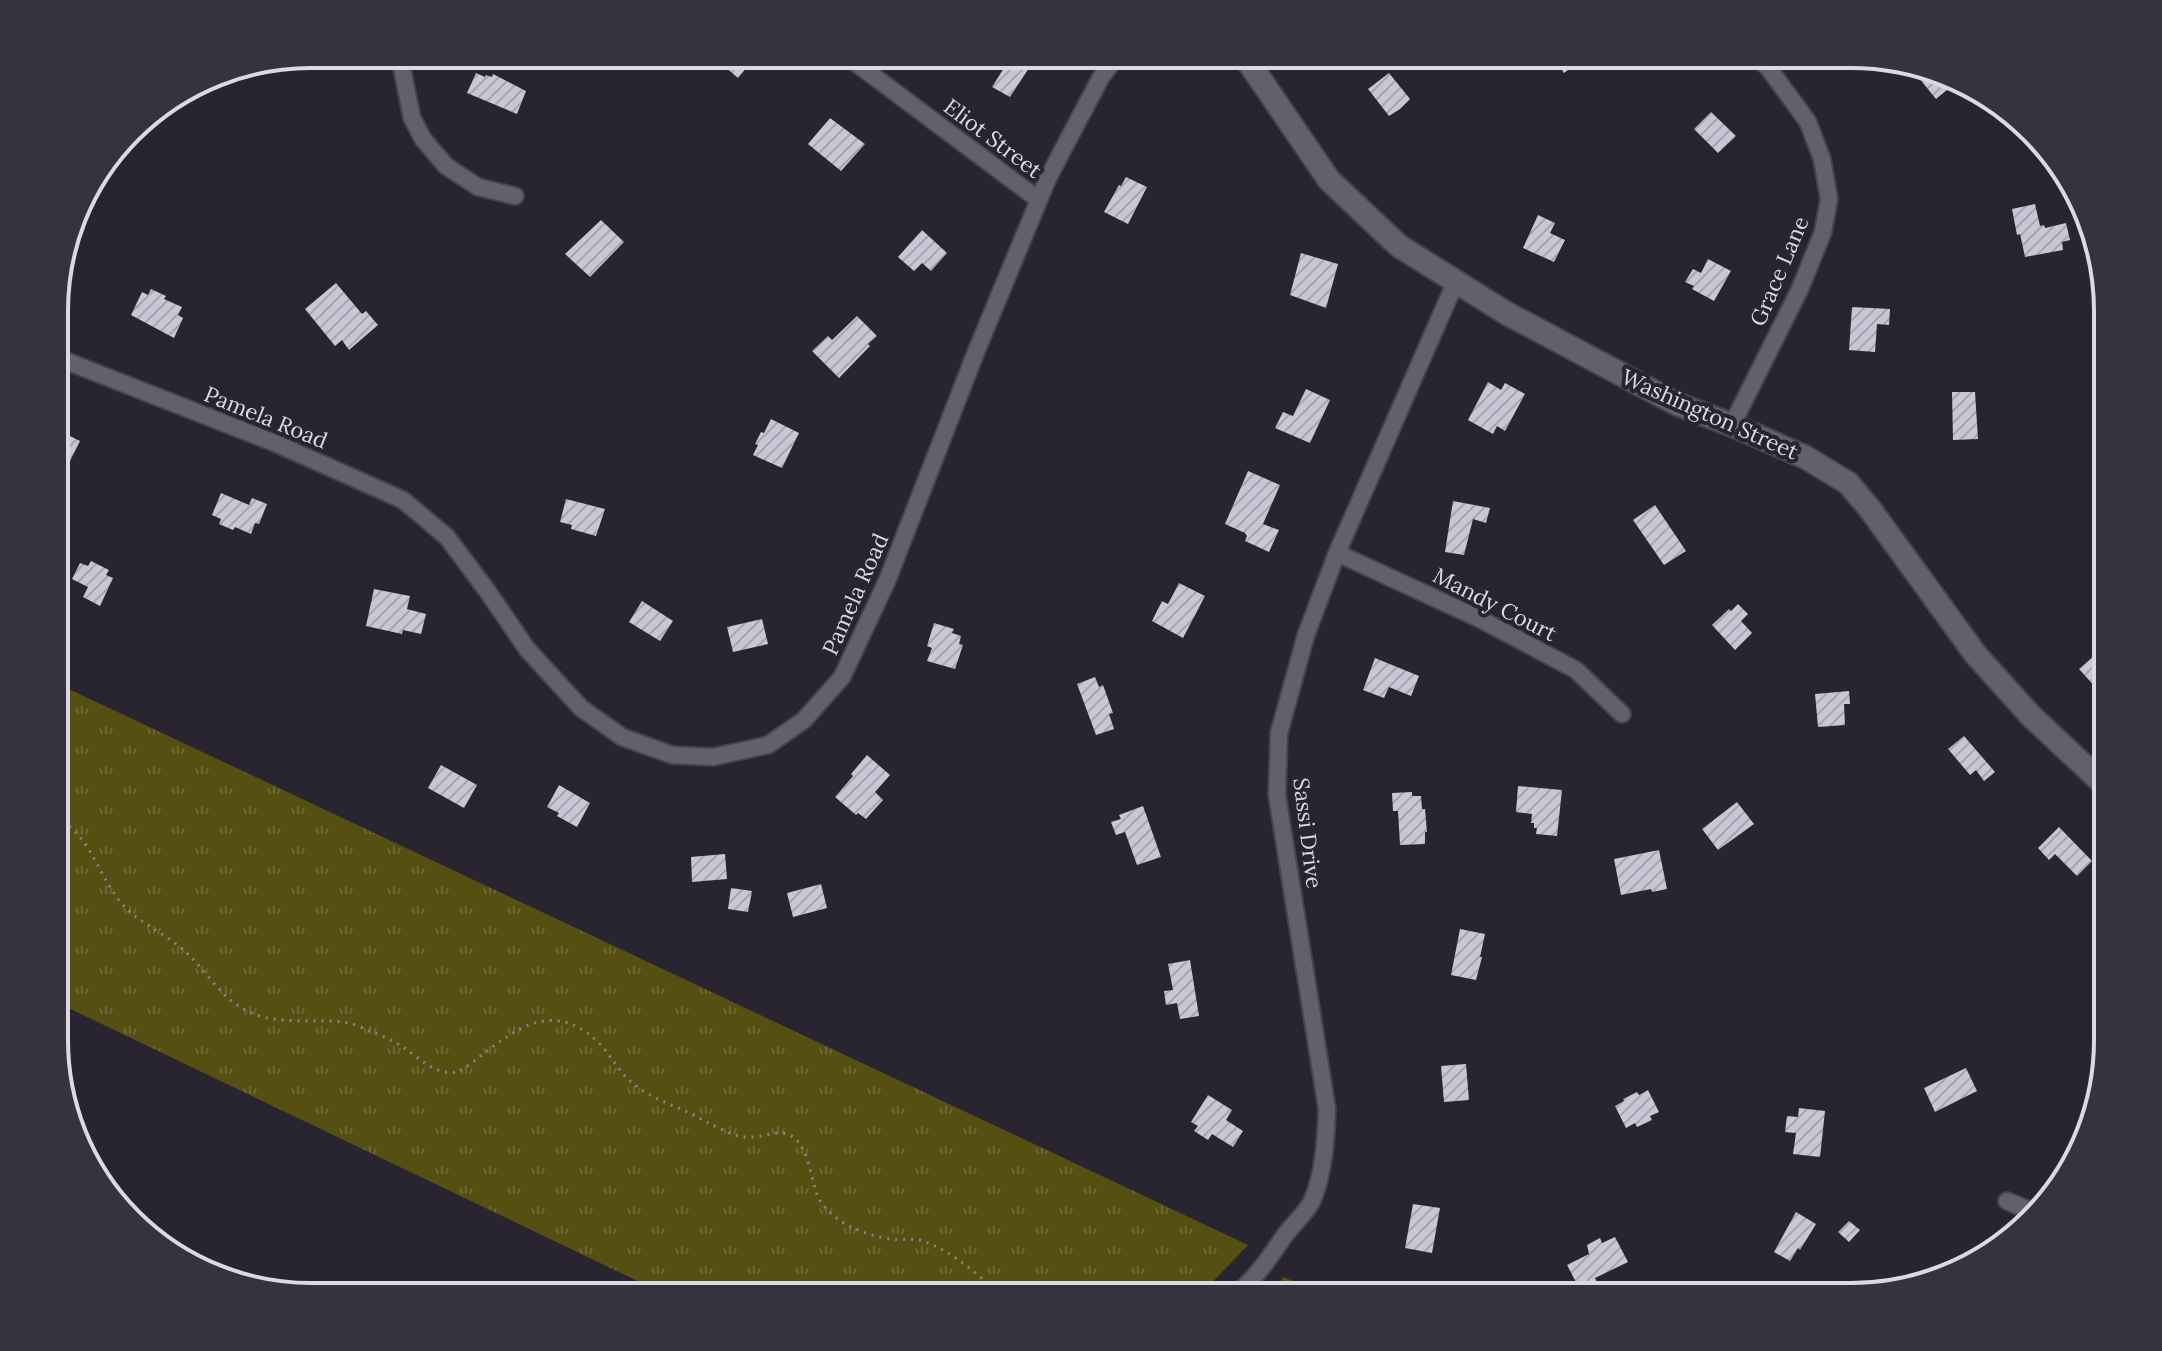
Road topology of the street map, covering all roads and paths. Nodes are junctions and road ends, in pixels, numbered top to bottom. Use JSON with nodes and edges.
{"nodes":[{"id":1,"x":402,"y":68,"type":"edge"},
{"id":2,"x":863,"y":68,"type":"edge"},
{"id":3,"x":1108,"y":68,"type":"edge"},
{"id":4,"x":1253,"y":68,"type":"edge"},
{"id":5,"x":1768,"y":68,"type":"edge"},
{"id":6,"x":515,"y":196,"type":"dead end"},
{"id":7,"x":1039,"y":200,"type":"junction"},
{"id":8,"x":1456,"y":281,"type":"junction"},
{"id":9,"x":68,"y":362,"type":"edge"},
{"id":10,"x":1732,"y":425,"type":"junction"},
{"id":11,"x":1337,"y":553,"type":"junction"},
{"id":12,"x":1622,"y":714,"type":"dead end"},
{"id":13,"x":2093,"y":774,"type":"edge"},
{"id":14,"x":68,"y":824,"type":"edge"},
{"id":15,"x":2007,"y":1201,"type":"dead end"},
{"id":16,"x":2025,"y":1209,"type":"edge"},
{"id":17,"x":1249,"y":1282,"type":"edge"},
{"id":18,"x":986,"y":1283,"type":"edge"}],
"edges":[{"from":1,"to":6,"type":"street"},
{"from":2,"to":7,"type":"street","name":"Eliot Street"},
{"from":3,"to":7,"type":"street","name":"Pamela Road"},
{"from":4,"to":8,"type":"street","name":"Washington Street"},
{"from":5,"to":10,"type":"street","name":"Grace Lane"},
{"from":7,"to":9,"type":"street","name":"Pamela Road"},
{"from":8,"to":10,"type":"street","name":"Washington Street"},
{"from":8,"to":11,"type":"street","name":"Sassi Drive"},
{"from":10,"to":13,"type":"street","name":"Washington Street"},
{"from":11,"to":12,"type":"street","name":"Mandy Court"},
{"from":11,"to":17,"type":"street","name":"Sassi Drive"},
{"from":14,"to":18,"type":"path"},
{"from":15,"to":16,"type":"street"}]}
